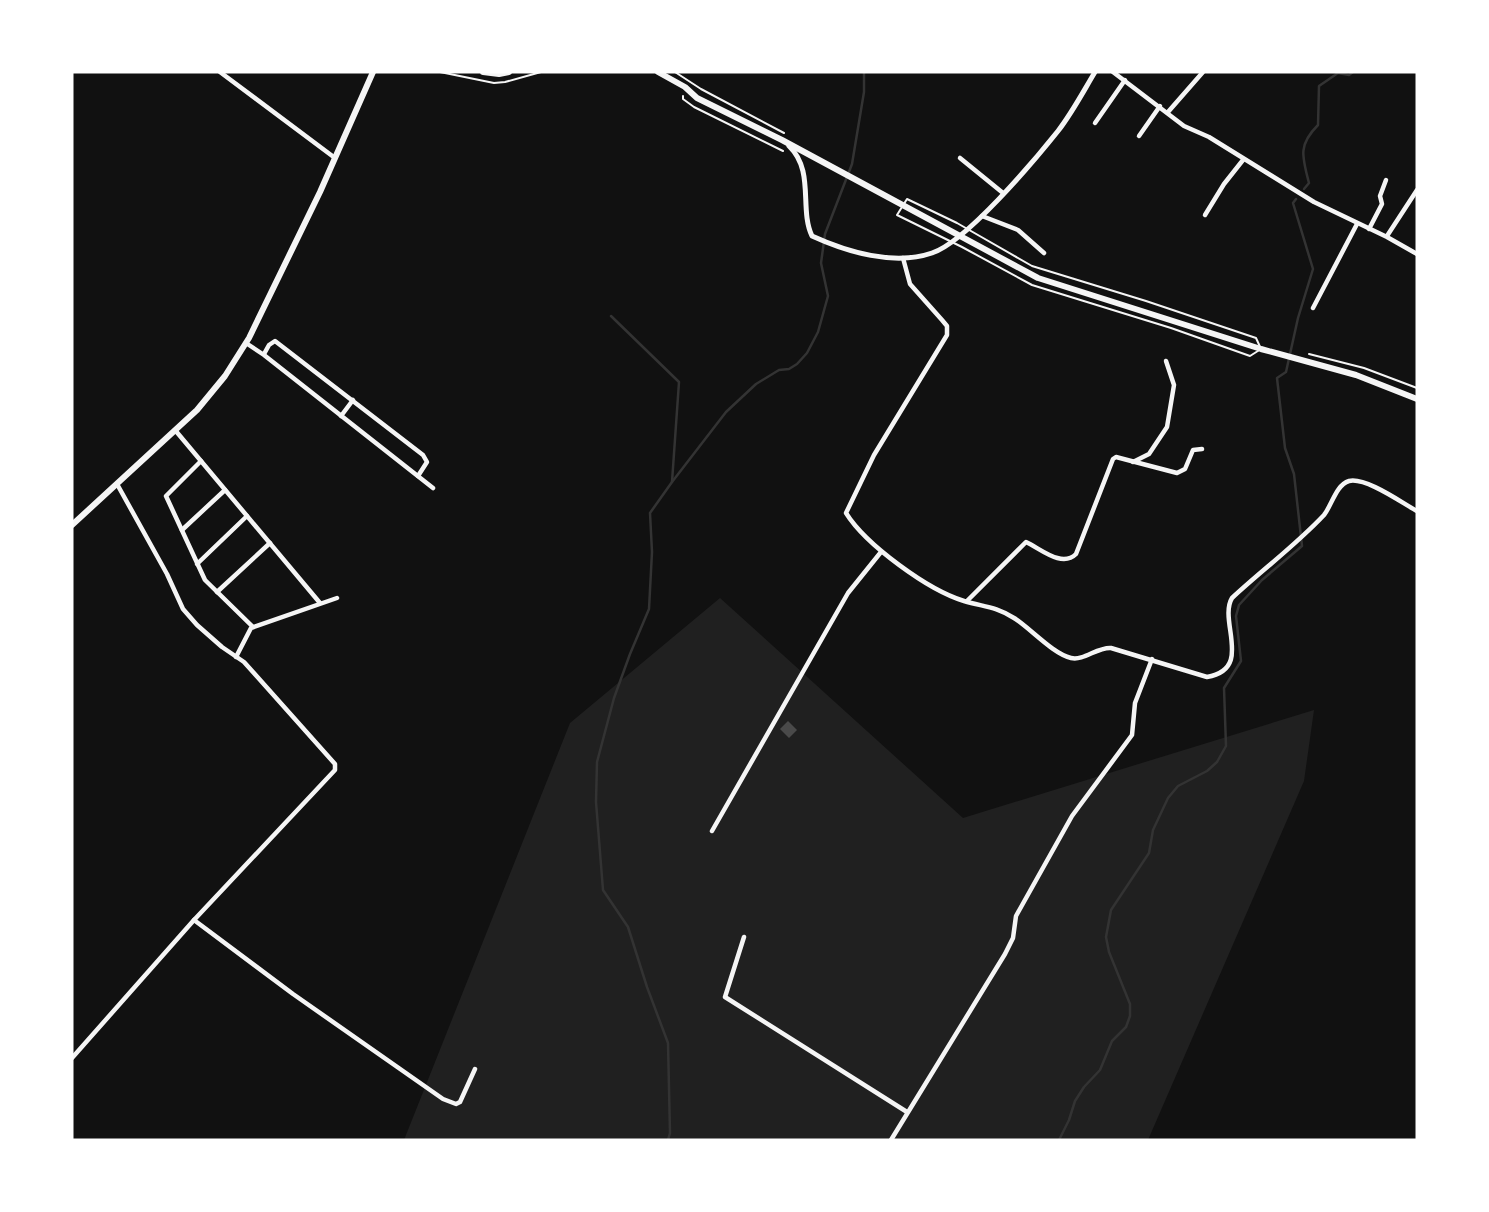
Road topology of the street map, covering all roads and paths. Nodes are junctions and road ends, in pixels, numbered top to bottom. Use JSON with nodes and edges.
{"nodes":[{"id":1,"x":220,"y":72,"type":"edge"},
{"id":2,"x":373,"y":72,"type":"edge"},
{"id":3,"x":483,"y":72,"type":"edge"},
{"id":4,"x":509,"y":72,"type":"edge"},
{"id":5,"x":658,"y":72,"type":"edge"},
{"id":6,"x":674,"y":72,"type":"edge"},
{"id":7,"x":1095,"y":72,"type":"edge"},
{"id":8,"x":1113,"y":72,"type":"edge"},
{"id":9,"x":1203,"y":72,"type":"edge"},
{"id":10,"x":1125,"y":80,"type":"junction"},
{"id":11,"x":1160,"y":106,"type":"junction"},
{"id":12,"x":1168,"y":112,"type":"junction"},
{"id":13,"x":1095,"y":123,"type":"dead end"},
{"id":14,"x":1139,"y":136,"type":"dead end"},
{"id":15,"x":782,"y":139,"type":"junction"},
{"id":16,"x":792,"y":139,"type":"dead end"},
{"id":17,"x":960,"y":158,"type":"dead end"},
{"id":18,"x":335,"y":159,"type":"junction"},
{"id":19,"x":1243,"y":160,"type":"junction"},
{"id":20,"x":1386,"y":180,"type":"dead end"},
{"id":21,"x":1417,"y":190,"type":"edge"},
{"id":22,"x":1003,"y":193,"type":"junction"},
{"id":23,"x":903,"y":206,"type":"junction"},
{"id":24,"x":1205,"y":215,"type":"dead end"},
{"id":25,"x":982,"y":216,"type":"junction"},
{"id":26,"x":1357,"y":224,"type":"junction"},
{"id":27,"x":967,"y":228,"type":"junction"},
{"id":28,"x":1369,"y":229,"type":"junction"},
{"id":29,"x":960,"y":235,"type":"junction"},
{"id":30,"x":1387,"y":237,"type":"junction"},
{"id":31,"x":952,"y":242,"type":"junction"},
{"id":32,"x":1044,"y":253,"type":"dead end"},
{"id":33,"x":1417,"y":254,"type":"edge"},
{"id":34,"x":903,"y":258,"type":"junction"},
{"id":35,"x":1313,"y":308,"type":"dead end"},
{"id":36,"x":246,"y":344,"type":"junction"},
{"id":37,"x":1261,"y":349,"type":"junction"},
{"id":38,"x":264,"y":355,"type":"junction"},
{"id":39,"x":1166,"y":361,"type":"dead end"},
{"id":40,"x":1417,"y":398,"type":"edge"},
{"id":41,"x":353,"y":400,"type":"junction"},
{"id":42,"x":341,"y":416,"type":"junction"},
{"id":43,"x":175,"y":429,"type":"junction"},
{"id":44,"x":1202,"y":449,"type":"dead end"},
{"id":45,"x":201,"y":461,"type":"junction"},
{"id":46,"x":1133,"y":462,"type":"junction"},
{"id":47,"x":418,"y":476,"type":"junction"},
{"id":48,"x":117,"y":484,"type":"junction"},
{"id":49,"x":433,"y":488,"type":"dead end"},
{"id":50,"x":225,"y":490,"type":"junction"},
{"id":51,"x":1417,"y":511,"type":"edge"},
{"id":52,"x":247,"y":516,"type":"junction"},
{"id":53,"x":72,"y":525,"type":"edge"},
{"id":54,"x":182,"y":530,"type":"junction"},
{"id":55,"x":270,"y":543,"type":"junction"},
{"id":56,"x":881,"y":552,"type":"junction"},
{"id":57,"x":197,"y":564,"type":"junction"},
{"id":58,"x":217,"y":592,"type":"junction"},
{"id":59,"x":337,"y":598,"type":"dead end"},
{"id":60,"x":966,"y":602,"type":"junction"},
{"id":61,"x":320,"y":603,"type":"junction"},
{"id":62,"x":253,"y":627,"type":"junction"},
{"id":63,"x":236,"y":657,"type":"junction"},
{"id":64,"x":1152,"y":659,"type":"junction"},
{"id":65,"x":712,"y":831,"type":"dead end"},
{"id":66,"x":194,"y":920,"type":"junction"},
{"id":67,"x":744,"y":937,"type":"dead end"},
{"id":68,"x":72,"y":1058,"type":"edge"},
{"id":69,"x":475,"y":1069,"type":"dead end"},
{"id":70,"x":907,"y":1112,"type":"junction"},
{"id":71,"x":891,"y":1140,"type":"edge"}],
"edges":[{"from":1,"to":18,"type":"street"},
{"from":2,"to":18,"type":"main road"},
{"from":3,"to":4,"type":"main road"},
{"from":5,"to":15,"type":"main road"},
{"from":6,"to":16,"type":"path"},
{"from":7,"to":22,"type":"street"},
{"from":8,"to":10,"type":"street"},
{"from":9,"to":12,"type":"street"},
{"from":10,"to":11,"type":"street"},
{"from":10,"to":13,"type":"street"},
{"from":11,"to":12,"type":"street"},
{"from":11,"to":14,"type":"street"},
{"from":12,"to":19,"type":"street"},
{"from":15,"to":23,"type":"main road"},
{"from":15,"to":34,"type":"street"},
{"from":17,"to":22,"type":"street"},
{"from":18,"to":36,"type":"main road"},
{"from":19,"to":24,"type":"street"},
{"from":19,"to":26,"type":"street"},
{"from":20,"to":28,"type":"street"},
{"from":21,"to":30,"type":"street"},
{"from":22,"to":25,"type":"street"},
{"from":23,"to":27,"type":"path"},
{"from":23,"to":29,"type":"main road"},
{"from":23,"to":31,"type":"path"},
{"from":25,"to":27,"type":"street"},
{"from":25,"to":32,"type":"street"},
{"from":26,"to":28,"type":"street"},
{"from":26,"to":35,"type":"street"},
{"from":27,"to":29,"type":"street"},
{"from":27,"to":37,"type":"path"},
{"from":28,"to":30,"type":"street"},
{"from":29,"to":31,"type":"street"},
{"from":29,"to":37,"type":"main road"},
{"from":30,"to":33,"type":"street"},
{"from":31,"to":34,"type":"street"},
{"from":34,"to":56,"type":"street"},
{"from":36,"to":38,"type":"street"},
{"from":36,"to":43,"type":"main road"},
{"from":37,"to":40,"type":"main road"},
{"from":38,"to":41,"type":"street"},
{"from":38,"to":42,"type":"street"},
{"from":39,"to":46,"type":"street"},
{"from":41,"to":42,"type":"street"},
{"from":41,"to":47,"type":"street"},
{"from":42,"to":47,"type":"street"},
{"from":43,"to":45,"type":"street"},
{"from":43,"to":48,"type":"main road"},
{"from":44,"to":46,"type":"street"},
{"from":45,"to":50,"type":"street"},
{"from":45,"to":54,"type":"street"},
{"from":46,"to":60,"type":"street"},
{"from":47,"to":49,"type":"street"},
{"from":48,"to":53,"type":"main road"},
{"from":48,"to":63,"type":"street"},
{"from":50,"to":52,"type":"street"},
{"from":50,"to":54,"type":"street"},
{"from":51,"to":64,"type":"street"},
{"from":52,"to":55,"type":"street"},
{"from":52,"to":57,"type":"street"},
{"from":54,"to":57,"type":"street"},
{"from":55,"to":58,"type":"street"},
{"from":55,"to":61,"type":"street"},
{"from":56,"to":60,"type":"street"},
{"from":56,"to":65,"type":"street"},
{"from":57,"to":58,"type":"street"},
{"from":58,"to":62,"type":"street"},
{"from":59,"to":61,"type":"street"},
{"from":60,"to":64,"type":"street"},
{"from":61,"to":62,"type":"street"},
{"from":62,"to":63,"type":"street"},
{"from":63,"to":66,"type":"street"},
{"from":64,"to":70,"type":"street"},
{"from":66,"to":68,"type":"street"},
{"from":66,"to":69,"type":"street"},
{"from":67,"to":70,"type":"street"},
{"from":70,"to":71,"type":"street"}]}
